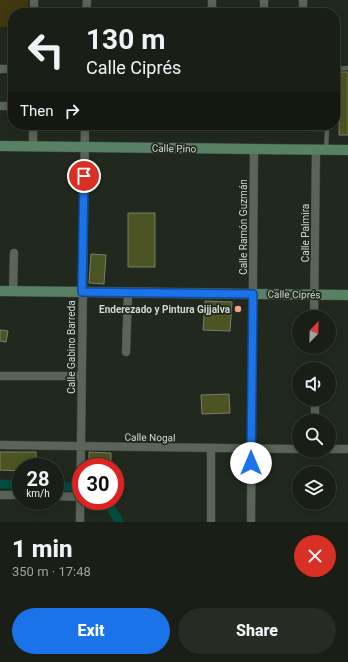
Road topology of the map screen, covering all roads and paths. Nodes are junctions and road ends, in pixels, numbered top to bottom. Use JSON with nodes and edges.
{"nodes":[{"id":1,"x":33,"y":130,"type":"edge"},
{"id":2,"x":84,"y":130,"type":"edge"},
{"id":3,"x":326,"y":130,"type":"edge"},
{"id":4,"x":33,"y":145,"type":"junction"},
{"id":5,"x":0,"y":146,"type":"edge"},
{"id":6,"x":84,"y":147,"type":"junction"},
{"id":7,"x":254,"y":148,"type":"junction"},
{"id":8,"x":321,"y":149,"type":"junction"},
{"id":9,"x":348,"y":150,"type":"edge"},
{"id":10,"x":14,"y":253,"type":"dead end"},
{"id":11,"x":0,"y":291,"type":"edge"},
{"id":12,"x":14,"y":291,"type":"junction"},
{"id":13,"x":82,"y":292,"type":"junction"},
{"id":14,"x":128,"y":293,"type":"junction"},
{"id":15,"x":253,"y":294,"type":"junction"},
{"id":16,"x":315,"y":294,"type":"junction"},
{"id":17,"x":348,"y":295,"type":"edge"},
{"id":18,"x":314,"y":310,"type":"edge"},
{"id":19,"x":126,"y":352,"type":"dead end"},
{"id":20,"x":0,"y":376,"type":"edge"},
{"id":21,"x":81,"y":376,"type":"junction"},
{"id":22,"x":0,"y":445,"type":"edge"},
{"id":23,"x":81,"y":446,"type":"junction"},
{"id":24,"x":211,"y":448,"type":"junction"},
{"id":25,"x":252,"y":448,"type":"junction"},
{"id":26,"x":292,"y":449,"type":"edge"},
{"id":27,"x":336,"y":449,"type":"edge"},
{"id":28,"x":348,"y":449,"type":"edge"},
{"id":29,"x":81,"y":458,"type":"edge"},
{"id":30,"x":0,"y":495,"type":"edge"},
{"id":31,"x":12,"y":495,"type":"edge"},
{"id":32,"x":80,"y":510,"type":"edge"},
{"id":33,"x":80,"y":522,"type":"edge"},
{"id":34,"x":211,"y":522,"type":"edge"},
{"id":35,"x":251,"y":522,"type":"edge"}],
"edges":[{"from":1,"to":4,"type":"street"},
{"from":2,"to":6,"type":"street","name":"Calle Gabino Barreda"},
{"from":3,"to":8,"type":"lane"},
{"from":4,"to":5,"type":"street","name":"Calle Pino"},
{"from":4,"to":6,"type":"street","name":"Calle Pino"},
{"from":6,"to":7,"type":"street","name":"Calle Pino"},
{"from":6,"to":13,"type":"street","name":"Calle Gabino Barreda"},
{"from":7,"to":8,"type":"street","name":"Calle Pino"},
{"from":7,"to":15,"type":"street","name":"Calle Ramón Guzmán"},
{"from":8,"to":9,"type":"street","name":"Calle Pino"},
{"from":8,"to":16,"type":"street","name":"Calle Palmira"},
{"from":10,"to":12,"type":"street"},
{"from":11,"to":12,"type":"street","name":"Calle Ciprés"},
{"from":12,"to":13,"type":"street","name":"Calle Ciprés"},
{"from":13,"to":14,"type":"street","name":"Calle Ciprés"},
{"from":13,"to":21,"type":"street","name":"Calle Gabino Barreda"},
{"from":14,"to":15,"type":"street","name":"Calle Ciprés"},
{"from":14,"to":19,"type":"street"},
{"from":15,"to":16,"type":"street","name":"Calle Ciprés"},
{"from":15,"to":25,"type":"street","name":"Calle Ramón Guzmán"},
{"from":16,"to":17,"type":"street","name":"Calle Ciprés"},
{"from":16,"to":18,"type":"street","name":"Calle Palmira"},
{"from":20,"to":21,"type":"street"},
{"from":21,"to":23,"type":"street","name":"Calle Gabino Barreda"},
{"from":22,"to":23,"type":"street","name":"Calle Nogal"},
{"from":23,"to":24,"type":"street","name":"Calle Nogal"},
{"from":23,"to":29,"type":"street","name":"Calle Gabino Barreda"},
{"from":24,"to":25,"type":"street","name":"Calle Nogal"},
{"from":24,"to":34,"type":"street"},
{"from":25,"to":26,"type":"street","name":"Calle Nogal"},
{"from":25,"to":35,"type":"street","name":"Calle Ramón Guzmán"},
{"from":27,"to":28,"type":"street"},
{"from":30,"to":31,"type":"street"},
{"from":32,"to":33,"type":"street","name":"Calle Gabino Barreda"}]}
